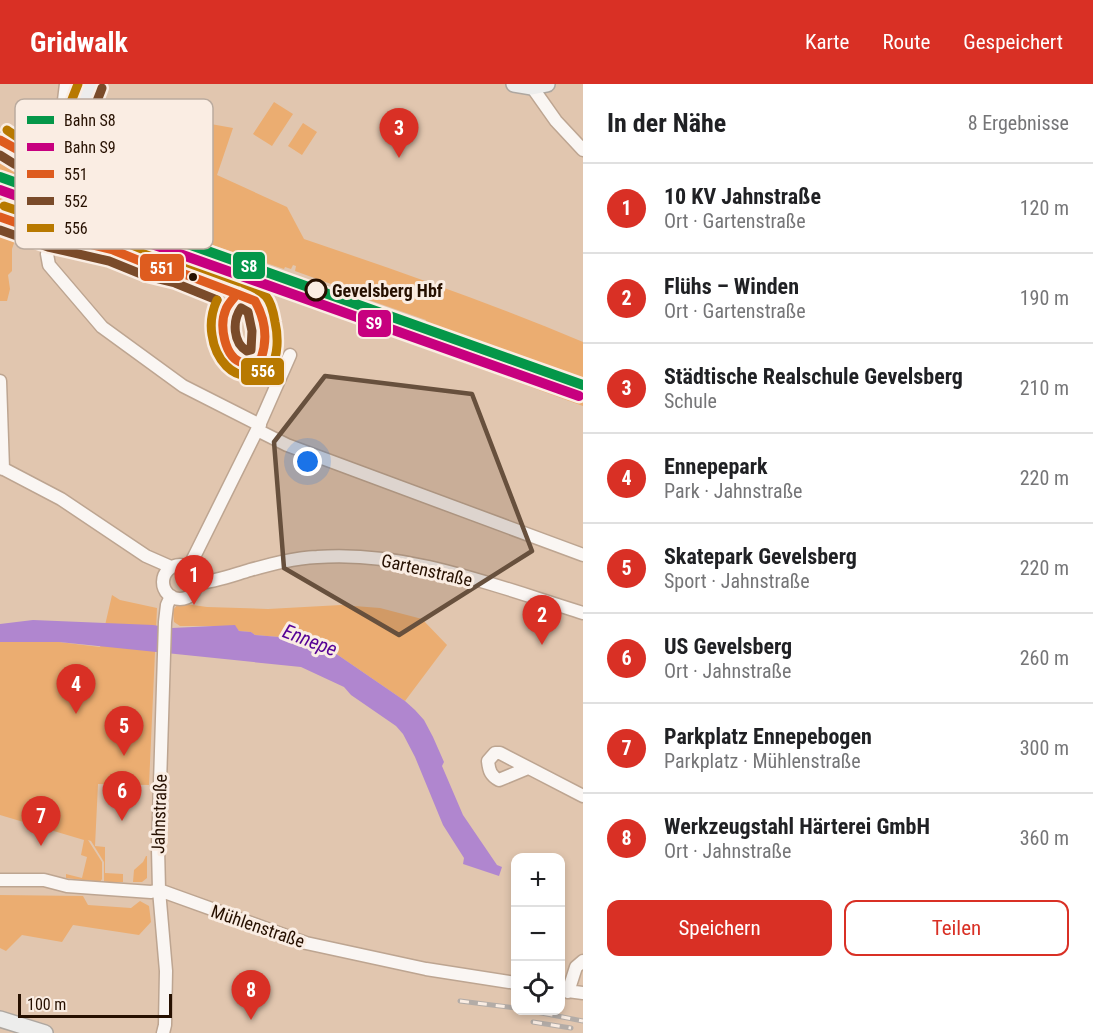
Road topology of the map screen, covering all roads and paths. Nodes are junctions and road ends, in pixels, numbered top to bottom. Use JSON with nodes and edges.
{"nodes":[{"id":1,"x":66,"y":84,"type":"edge"},
{"id":2,"x":91,"y":84,"type":"edge"},
{"id":3,"x":514,"y":84,"type":"edge"},
{"id":4,"x":547,"y":84,"type":"edge"},
{"id":5,"x":532,"y":87,"type":"junction"},
{"id":6,"x":64,"y":99,"type":"edge"},
{"id":7,"x":85,"y":99,"type":"edge"},
{"id":8,"x":0,"y":140,"type":"edge"},
{"id":9,"x":15,"y":150,"type":"edge"},
{"id":10,"x":583,"y":150,"type":"edge"},
{"id":11,"x":0,"y":217,"type":"edge"},
{"id":12,"x":15,"y":222,"type":"edge"},
{"id":13,"x":47,"y":249,"type":"edge"},
{"id":14,"x":290,"y":355,"type":"dead end"},
{"id":15,"x":0,"y":381,"type":"edge"},
{"id":16,"x":258,"y":427,"type":"junction"},
{"id":17,"x":2,"y":468,"type":"edge"},
{"id":18,"x":583,"y":555,"type":"edge"},
{"id":19,"x":146,"y":556,"type":"junction"},
{"id":20,"x":171,"y":567,"type":"junction"},
{"id":21,"x":189,"y":567,"type":"junction"},
{"id":22,"x":163,"y":580,"type":"junction"},
{"id":23,"x":197,"y":583,"type":"junction"},
{"id":24,"x":171,"y":596,"type":"junction"},
{"id":25,"x":583,"y":613,"type":"edge"},
{"id":26,"x":528,"y":768,"type":"dead end"},
{"id":27,"x":583,"y":796,"type":"edge"},
{"id":28,"x":0,"y":880,"type":"edge"},
{"id":29,"x":159,"y":890,"type":"junction"},
{"id":30,"x":583,"y":961,"type":"edge"},
{"id":31,"x":511,"y":982,"type":"edge"},
{"id":32,"x":565,"y":989,"type":"edge"},
{"id":33,"x":565,"y":991,"type":"edge"},
{"id":34,"x":583,"y":993,"type":"edge"},
{"id":35,"x":0,"y":1019,"type":"edge"},
{"id":36,"x":45,"y":1033,"type":"edge"},
{"id":37,"x":163,"y":1033,"type":"edge"}],
"edges":[{"from":1,"to":6,"type":"street"},
{"from":2,"to":7,"type":"main road"},
{"from":3,"to":5,"type":"main road"},
{"from":4,"to":5,"type":"main road"},
{"from":5,"to":10,"type":"street"},
{"from":8,"to":9,"type":"main road"},
{"from":11,"to":12,"type":"main road"},
{"from":13,"to":16,"type":"street"},
{"from":14,"to":16,"type":"street"},
{"from":15,"to":17,"type":"street"},
{"from":16,"to":18,"type":"street"},
{"from":16,"to":21,"type":"street"},
{"from":17,"to":19,"type":"street"},
{"from":19,"to":20,"type":"street"},
{"from":19,"to":22,"type":"street"},
{"from":20,"to":21,"type":"street"},
{"from":20,"to":22,"type":"street"},
{"from":21,"to":23,"type":"street"},
{"from":22,"to":24,"type":"street"},
{"from":23,"to":24,"type":"street"},
{"from":23,"to":25,"type":"street","name":"Gartenstraße"},
{"from":24,"to":29,"type":"street","name":"Jahnstraße"},
{"from":26,"to":27,"type":"street"},
{"from":28,"to":29,"type":"street","name":"Mühlenstraße"},
{"from":29,"to":31,"type":"street","name":"Mühlenstraße"},
{"from":29,"to":37,"type":"street","name":"Jahnstraße"},
{"from":30,"to":32,"type":"street"},
{"from":33,"to":34,"type":"street"},
{"from":35,"to":36,"type":"main road"}]}
